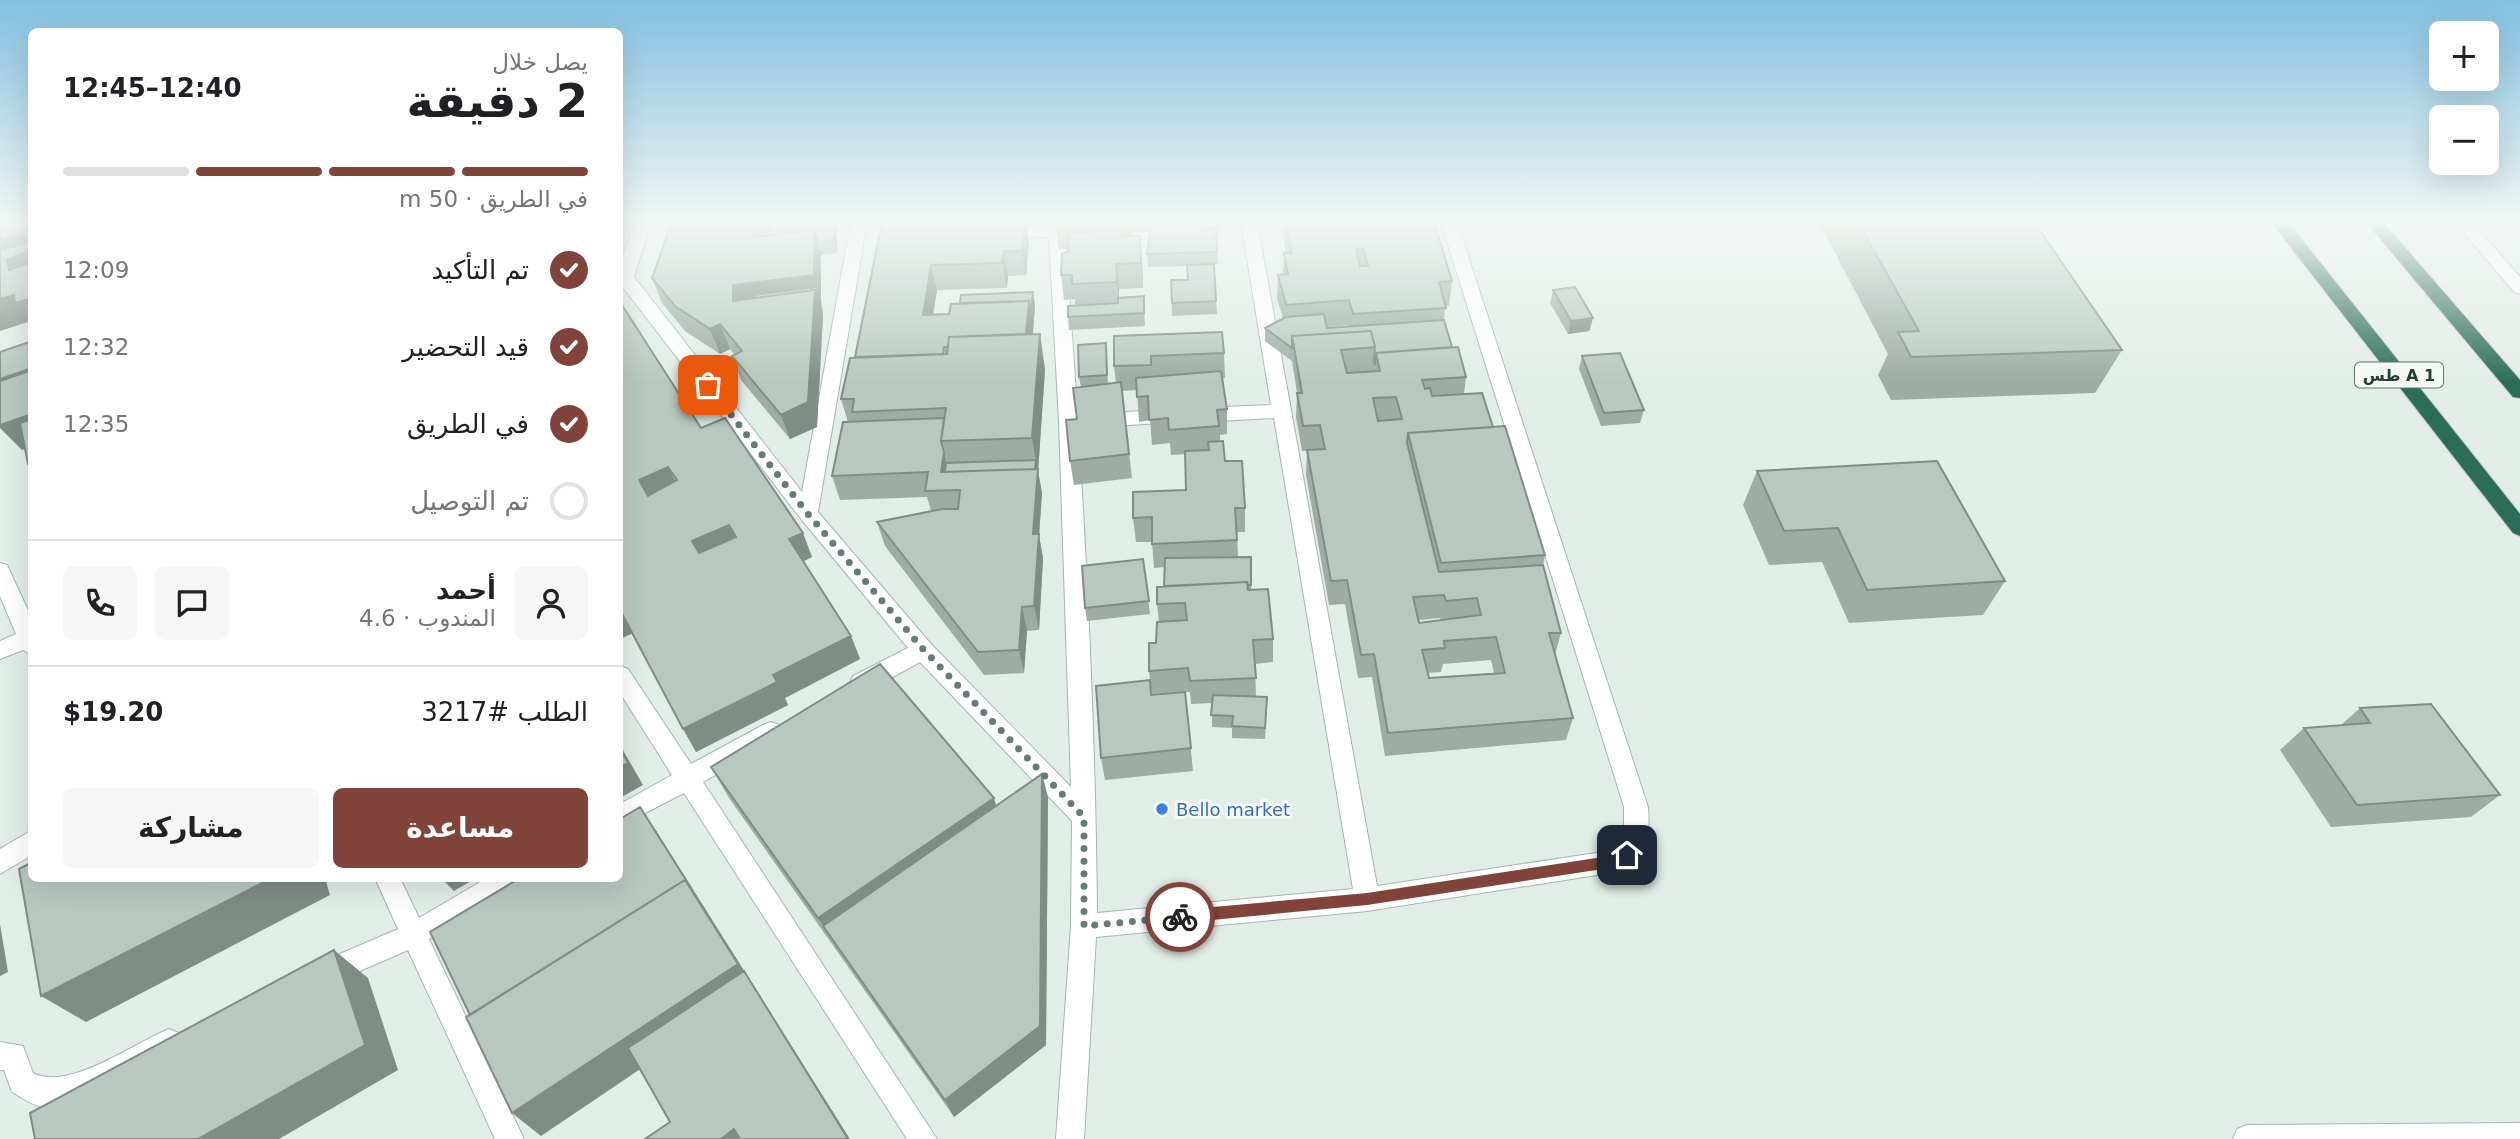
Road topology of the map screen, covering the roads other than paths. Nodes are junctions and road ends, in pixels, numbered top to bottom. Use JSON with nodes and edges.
{"nodes":[{"id":1,"x":854,"y":275,"type":"edge"},
{"id":2,"x":1059,"y":275,"type":"edge"},
{"id":3,"x":1258,"y":275,"type":"edge"},
{"id":4,"x":1466,"y":275,"type":"edge"},
{"id":5,"x":2321,"y":275,"type":"edge"},
{"id":6,"x":2420,"y":275,"type":"edge"},
{"id":7,"x":623,"y":280,"type":"edge"},
{"id":8,"x":2520,"y":392,"type":"edge"},
{"id":9,"x":1282,"y":411,"type":"junction"},
{"id":10,"x":1069,"y":422,"type":"junction"},
{"id":11,"x":808,"y":514,"type":"junction"},
{"id":12,"x":2520,"y":528,"type":"edge"},
{"id":13,"x":0,"y":571,"type":"edge"},
{"id":14,"x":28,"y":637,"type":"edge"},
{"id":15,"x":28,"y":643,"type":"edge"},
{"id":16,"x":923,"y":649,"type":"junction"},
{"id":17,"x":0,"y":650,"type":"edge"},
{"id":18,"x":623,"y":680,"type":"edge"},
{"id":19,"x":840,"y":695,"type":"edge"},
{"id":20,"x":792,"y":720,"type":"edge"},
{"id":21,"x":685,"y":778,"type":"junction"},
{"id":22,"x":623,"y":814,"type":"edge"},
{"id":23,"x":1084,"y":817,"type":"junction"},
{"id":24,"x":28,"y":844,"type":"edge"},
{"id":25,"x":0,"y":863,"type":"edge"},
{"id":26,"x":389,"y":882,"type":"edge"},
{"id":27,"x":504,"y":882,"type":"edge"},
{"id":28,"x":1367,"y":899,"type":"junction"},
{"id":29,"x":1084,"y":926,"type":"junction"},
{"id":30,"x":413,"y":935,"type":"junction"},
{"id":31,"x":301,"y":984,"type":"edge"},
{"id":32,"x":188,"y":1033,"type":"edge"},
{"id":33,"x":0,"y":1056,"type":"edge"},
{"id":34,"x":2520,"y":1136,"type":"edge"},
{"id":35,"x":510,"y":1139,"type":"edge"},
{"id":36,"x":923,"y":1139,"type":"edge"},
{"id":37,"x":1070,"y":1139,"type":"edge"},
{"id":38,"x":2247,"y":1139,"type":"edge"}],
"edges":[{"from":1,"to":11,"type":"street"},
{"from":2,"to":10,"type":"street"},
{"from":3,"to":9,"type":"street"},
{"from":4,"to":28,"type":"street"},
{"from":5,"to":12,"type":"highway","number":"طس A 1"},
{"from":6,"to":8,"type":"highway"},
{"from":7,"to":11,"type":"street"},
{"from":9,"to":10,"type":"street"},
{"from":9,"to":28,"type":"street"},
{"from":10,"to":23,"type":"street"},
{"from":11,"to":16,"type":"street"},
{"from":13,"to":14,"type":"street"},
{"from":15,"to":17,"type":"street"},
{"from":16,"to":19,"type":"street"},
{"from":16,"to":23,"type":"street"},
{"from":18,"to":21,"type":"street"},
{"from":20,"to":21,"type":"street"},
{"from":21,"to":22,"type":"street"},
{"from":21,"to":36,"type":"street"},
{"from":23,"to":29,"type":"street"},
{"from":24,"to":25,"type":"street"},
{"from":26,"to":30,"type":"street"},
{"from":27,"to":30,"type":"street"},
{"from":28,"to":29,"type":"street"},
{"from":29,"to":37,"type":"street"},
{"from":30,"to":31,"type":"street"},
{"from":30,"to":35,"type":"street"},
{"from":32,"to":33,"type":"street"},
{"from":34,"to":38,"type":"street"}]}
